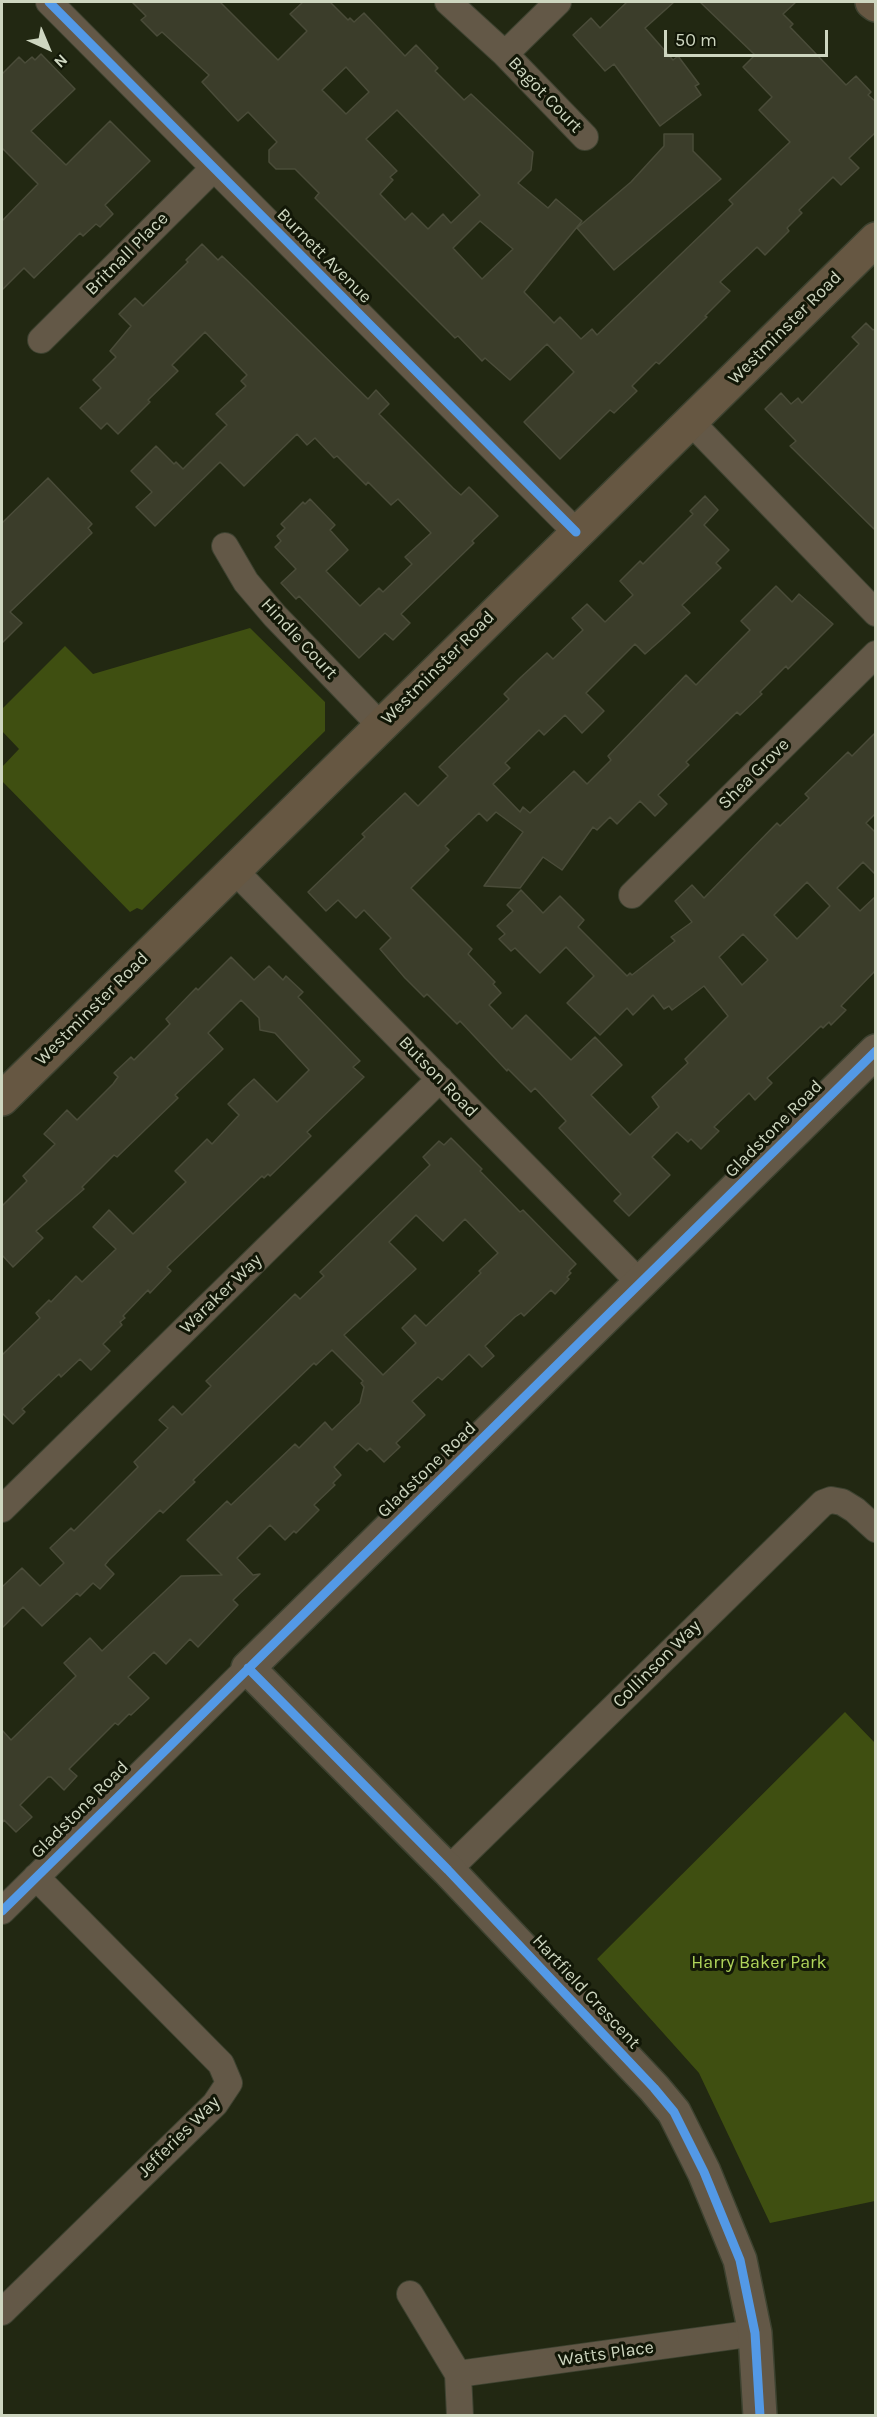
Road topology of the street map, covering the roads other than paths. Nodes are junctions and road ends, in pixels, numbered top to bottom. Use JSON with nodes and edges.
{"nodes":[{"id":1,"x":49,"y":2,"type":"edge"},
{"id":2,"x":448,"y":2,"type":"edge"},
{"id":3,"x":558,"y":2,"type":"edge"},
{"id":4,"x":872,"y":2,"type":"edge"},
{"id":5,"x":876,"y":6,"type":"edge"},
{"id":6,"x":505,"y":54,"type":"junction"},
{"id":7,"x":585,"y":137,"type":"dead end"},
{"id":8,"x":214,"y":168,"type":"junction"},
{"id":9,"x":876,"y":239,"type":"edge"},
{"id":10,"x":41,"y":340,"type":"dead end"},
{"id":11,"x":690,"y":421,"type":"junction"},
{"id":12,"x":576,"y":532,"type":"junction"},
{"id":13,"x":225,"y":546,"type":"dead end"},
{"id":14,"x":876,"y":613,"type":"edge"},
{"id":15,"x":876,"y":654,"type":"edge"},
{"id":16,"x":381,"y":726,"type":"junction"},
{"id":17,"x":234,"y":870,"type":"junction"},
{"id":18,"x":632,"y":895,"type":"dead end"},
{"id":19,"x":876,"y":1051,"type":"edge"},
{"id":20,"x":440,"y":1079,"type":"junction"},
{"id":21,"x":2,"y":1099,"type":"edge"},
{"id":22,"x":641,"y":1284,"type":"junction"},
{"id":23,"x":2,"y":1509,"type":"edge"},
{"id":24,"x":876,"y":1528,"type":"edge"},
{"id":25,"x":248,"y":1668,"type":"junction"},
{"id":26,"x":448,"y":1870,"type":"junction"},
{"id":27,"x":36,"y":1877,"type":"junction"},
{"id":28,"x":2,"y":1911,"type":"edge"},
{"id":29,"x":410,"y":2294,"type":"dead end"},
{"id":30,"x":2,"y":2312,"type":"edge"},
{"id":31,"x":755,"y":2333,"type":"junction"},
{"id":32,"x":458,"y":2374,"type":"junction"},
{"id":33,"x":460,"y":2415,"type":"edge"},
{"id":34,"x":760,"y":2415,"type":"edge"}],
"edges":[{"from":1,"to":8,"type":"street","name":"Burnett Avenue"},
{"from":2,"to":6,"type":"street","name":"Bagot Court"},
{"from":3,"to":6,"type":"street","name":"Bagot Court"},
{"from":4,"to":5,"type":"main road"},
{"from":6,"to":7,"type":"street","name":"Bagot Court"},
{"from":8,"to":10,"type":"street","name":"Britnall Place"},
{"from":8,"to":12,"type":"street","name":"Burnett Avenue"},
{"from":9,"to":11,"type":"main road","name":"Westminster Road"},
{"from":11,"to":12,"type":"main road","name":"Westminster Road"},
{"from":11,"to":14,"type":"street"},
{"from":12,"to":16,"type":"main road","name":"Westminster Road"},
{"from":13,"to":16,"type":"street","name":"Hindle Court"},
{"from":15,"to":18,"type":"street","name":"Shea Grove"},
{"from":16,"to":17,"type":"main road","name":"Westminster Road"},
{"from":17,"to":20,"type":"street","name":"Butson Road"},
{"from":17,"to":21,"type":"main road","name":"Westminster Road"},
{"from":19,"to":22,"type":"street","name":"Gladstone Road"},
{"from":20,"to":22,"type":"street","name":"Butson Road"},
{"from":20,"to":23,"type":"street","name":"Waraker Way"},
{"from":22,"to":25,"type":"street","name":"Gladstone Road"},
{"from":24,"to":26,"type":"street","name":"Collinson Way"},
{"from":25,"to":26,"type":"street","name":"Hartfield Crescent"},
{"from":25,"to":27,"type":"street","name":"Gladstone Road"},
{"from":26,"to":31,"type":"street","name":"Hartfield Crescent"},
{"from":27,"to":28,"type":"street","name":"Gladstone Road"},
{"from":27,"to":30,"type":"street","name":"Jefferies Way"},
{"from":29,"to":32,"type":"street"},
{"from":31,"to":32,"type":"street","name":"Watts Place"},
{"from":31,"to":34,"type":"street","name":"Hartfield Crescent"},
{"from":32,"to":33,"type":"street"}]}
